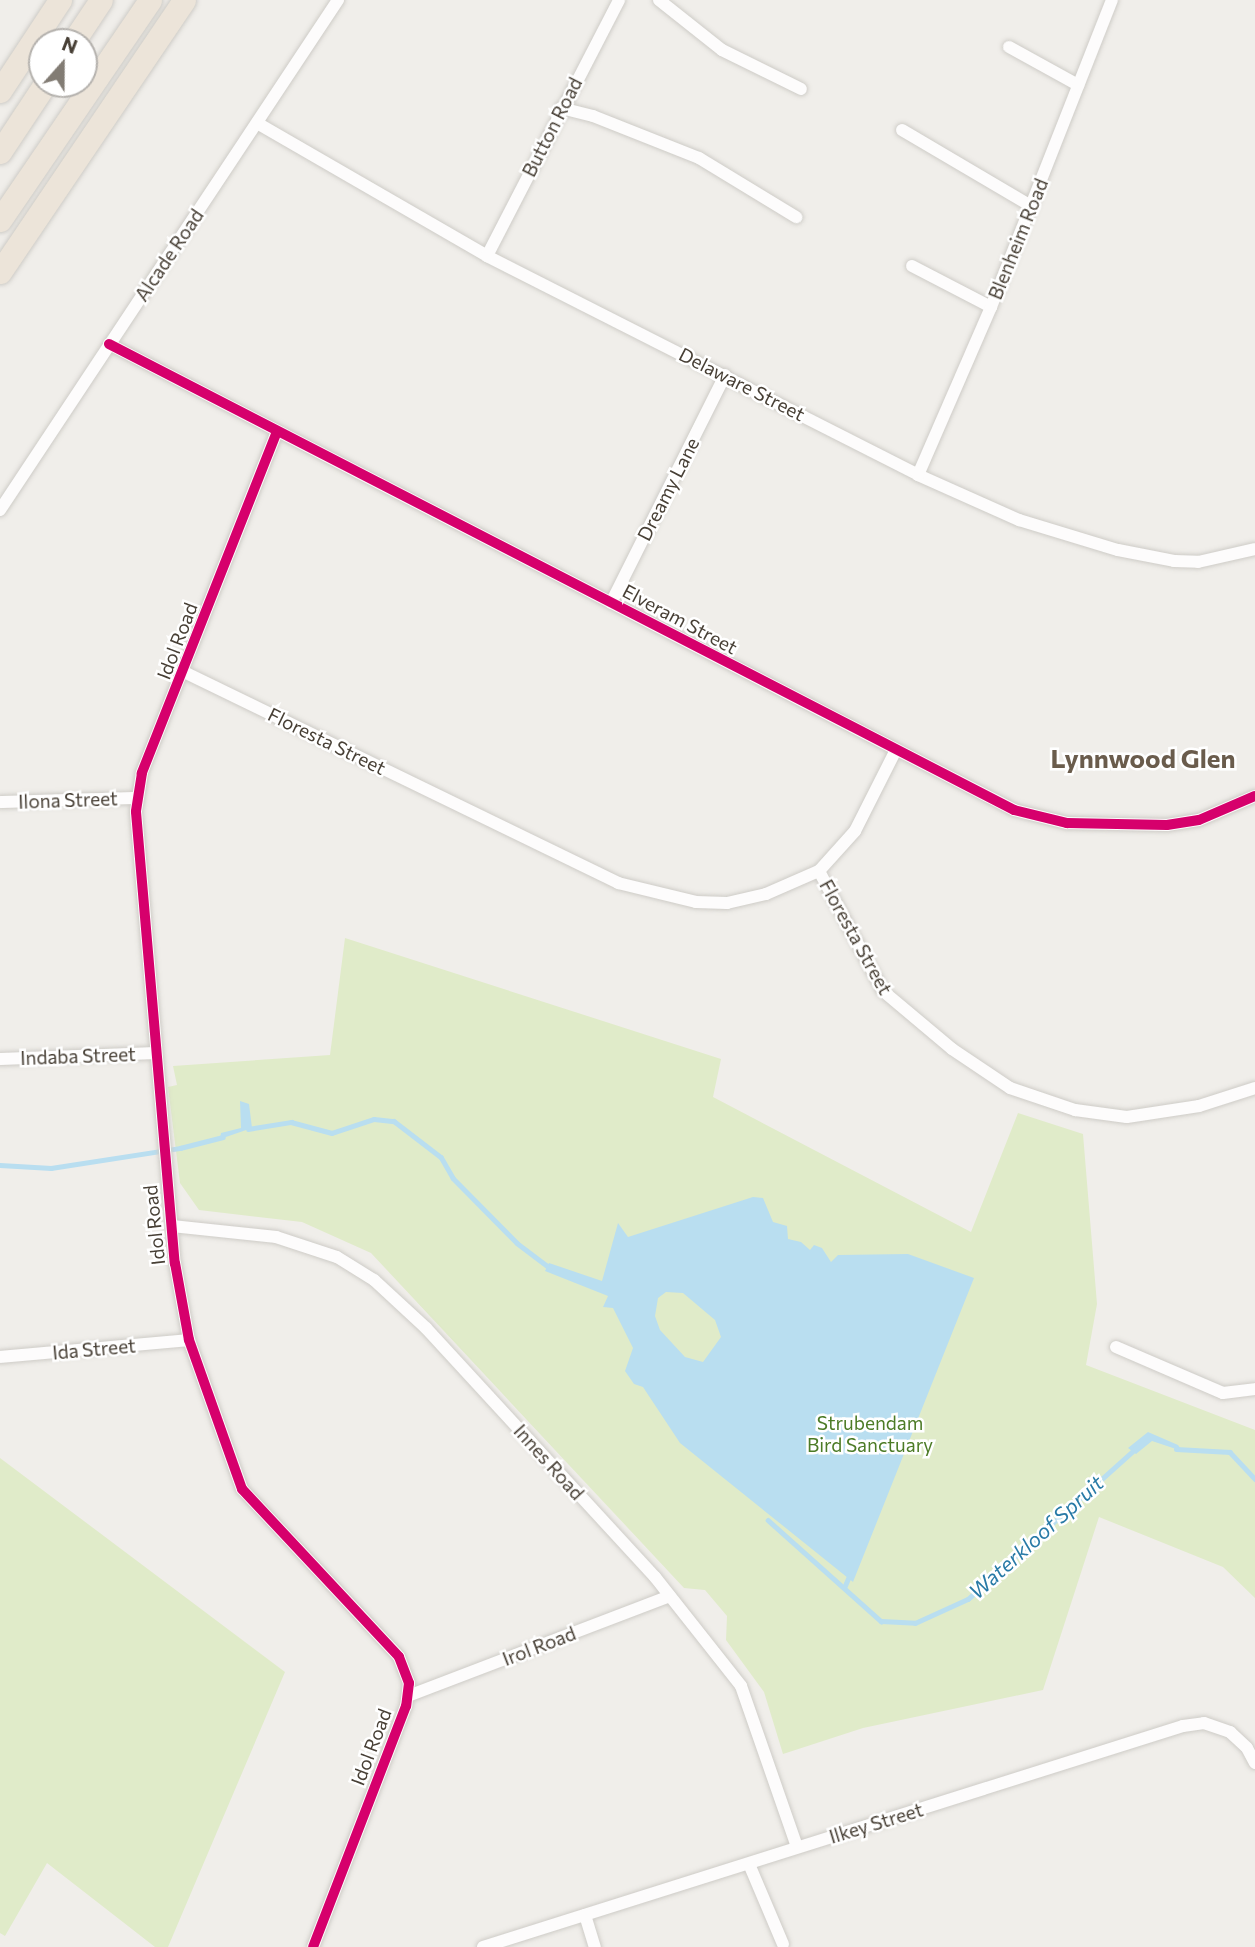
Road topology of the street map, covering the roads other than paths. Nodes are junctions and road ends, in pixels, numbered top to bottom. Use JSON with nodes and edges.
{"nodes":[{"id":1,"x":60,"y":0,"type":"edge"},
{"id":2,"x":101,"y":0,"type":"edge"},
{"id":3,"x":150,"y":0,"type":"edge"},
{"id":4,"x":184,"y":0,"type":"edge"},
{"id":5,"x":338,"y":0,"type":"edge"},
{"id":6,"x":619,"y":0,"type":"edge"},
{"id":7,"x":659,"y":0,"type":"edge"},
{"id":8,"x":1112,"y":0,"type":"edge"},
{"id":9,"x":82,"y":28,"type":"edge"},
{"id":10,"x":1009,"y":47,"type":"dead end"},
{"id":11,"x":1078,"y":85,"type":"junction"},
{"id":12,"x":801,"y":89,"type":"dead end"},
{"id":13,"x":0,"y":91,"type":"edge"},
{"id":14,"x":36,"y":98,"type":"edge"},
{"id":15,"x":561,"y":108,"type":"junction"},
{"id":16,"x":257,"y":123,"type":"junction"},
{"id":17,"x":902,"y":130,"type":"dead end"},
{"id":18,"x":0,"y":152,"type":"edge"},
{"id":19,"x":1031,"y":206,"type":"junction"},
{"id":20,"x":796,"y":217,"type":"dead end"},
{"id":21,"x":0,"y":220,"type":"edge"},
{"id":22,"x":487,"y":256,"type":"junction"},
{"id":23,"x":912,"y":266,"type":"dead end"},
{"id":24,"x":0,"y":272,"type":"edge"},
{"id":25,"x":991,"y":307,"type":"junction"},
{"id":26,"x":109,"y":344,"type":"junction"},
{"id":27,"x":725,"y":375,"type":"junction"},
{"id":28,"x":276,"y":434,"type":"junction"},
{"id":29,"x":918,"y":475,"type":"junction"},
{"id":30,"x":0,"y":510,"type":"edge"},
{"id":31,"x":1255,"y":549,"type":"edge"},
{"id":32,"x":611,"y":603,"type":"junction"},
{"id":33,"x":184,"y":672,"type":"junction"},
{"id":34,"x":896,"y":750,"type":"junction"},
{"id":35,"x":1255,"y":796,"type":"edge"},
{"id":36,"x":136,"y":798,"type":"junction"},
{"id":37,"x":0,"y":802,"type":"edge"},
{"id":38,"x":819,"y":871,"type":"junction"},
{"id":39,"x":156,"y":1053,"type":"junction"},
{"id":40,"x":0,"y":1059,"type":"edge"},
{"id":41,"x":1255,"y":1087,"type":"edge"},
{"id":42,"x":172,"y":1226,"type":"junction"},
{"id":43,"x":189,"y":1340,"type":"junction"},
{"id":44,"x":1116,"y":1347,"type":"dead end"},
{"id":45,"x":0,"y":1357,"type":"edge"},
{"id":46,"x":1255,"y":1389,"type":"edge"},
{"id":47,"x":670,"y":1596,"type":"junction"},
{"id":48,"x":408,"y":1696,"type":"junction"},
{"id":49,"x":1255,"y":1763,"type":"edge"},
{"id":50,"x":797,"y":1847,"type":"junction"},
{"id":51,"x":749,"y":1864,"type":"junction"},
{"id":52,"x":585,"y":1915,"type":"junction"},
{"id":53,"x":783,"y":1944,"type":"dead end"},
{"id":54,"x":313,"y":1947,"type":"edge"},
{"id":55,"x":483,"y":1947,"type":"edge"},
{"id":56,"x":595,"y":1947,"type":"edge"}],
"edges":[{"from":1,"to":13,"type":"highway"},
{"from":2,"to":9,"type":"highway"},
{"from":3,"to":21,"type":"highway"},
{"from":4,"to":24,"type":"highway"},
{"from":5,"to":16,"type":"street","name":"Alcade Road"},
{"from":6,"to":15,"type":"street","name":"Button Road"},
{"from":7,"to":12,"type":"street"},
{"from":8,"to":11,"type":"street","name":"Blenheim Road"},
{"from":10,"to":11,"type":"street"},
{"from":11,"to":19,"type":"street","name":"Blenheim Road"},
{"from":14,"to":18,"type":"highway"},
{"from":15,"to":20,"type":"street"},
{"from":15,"to":22,"type":"street","name":"Button Road"},
{"from":16,"to":22,"type":"street","name":"Delaware Street"},
{"from":16,"to":26,"type":"street","name":"Alcade Road"},
{"from":17,"to":19,"type":"street"},
{"from":19,"to":25,"type":"street","name":"Blenheim Road"},
{"from":22,"to":27,"type":"street","name":"Delaware Street"},
{"from":23,"to":25,"type":"street"},
{"from":25,"to":29,"type":"street","name":"Blenheim Road"},
{"from":26,"to":28,"type":"street","name":"Elveram Street"},
{"from":26,"to":30,"type":"street","name":"Alcade Road"},
{"from":27,"to":29,"type":"street","name":"Delaware Street"},
{"from":27,"to":32,"type":"street","name":"Dreamy Lane"},
{"from":28,"to":32,"type":"street","name":"Elveram Street"},
{"from":28,"to":33,"type":"street","name":"Idol Road"},
{"from":29,"to":31,"type":"street","name":"Delaware Street"},
{"from":32,"to":34,"type":"street","name":"Elveram Street"},
{"from":33,"to":36,"type":"street","name":"Idol Road"},
{"from":33,"to":38,"type":"street","name":"Floresta Street"},
{"from":34,"to":35,"type":"street","name":"Elveram Street"},
{"from":34,"to":38,"type":"street"},
{"from":36,"to":37,"type":"street","name":"Ilona Street"},
{"from":36,"to":39,"type":"street","name":"Idol Road"},
{"from":38,"to":41,"type":"street","name":"Floresta Street"},
{"from":39,"to":40,"type":"street","name":"Indaba Street"},
{"from":39,"to":42,"type":"street","name":"Idol Road"},
{"from":42,"to":43,"type":"street","name":"Idol Road"},
{"from":42,"to":47,"type":"street","name":"Innes Road"},
{"from":43,"to":45,"type":"street","name":"Ida Street"},
{"from":43,"to":48,"type":"street","name":"Idol Road"},
{"from":44,"to":46,"type":"street"},
{"from":47,"to":48,"type":"street","name":"Irol Road"},
{"from":47,"to":50,"type":"street","name":"Innes Road"},
{"from":48,"to":54,"type":"street","name":"Idol Road"},
{"from":49,"to":50,"type":"street","name":"Ilkey Street"},
{"from":50,"to":51,"type":"street","name":"Ilkey Street"},
{"from":51,"to":52,"type":"street","name":"Ilkey Street"},
{"from":51,"to":53,"type":"street"},
{"from":52,"to":55,"type":"street","name":"Ilkey Street"},
{"from":52,"to":56,"type":"street"}]}
